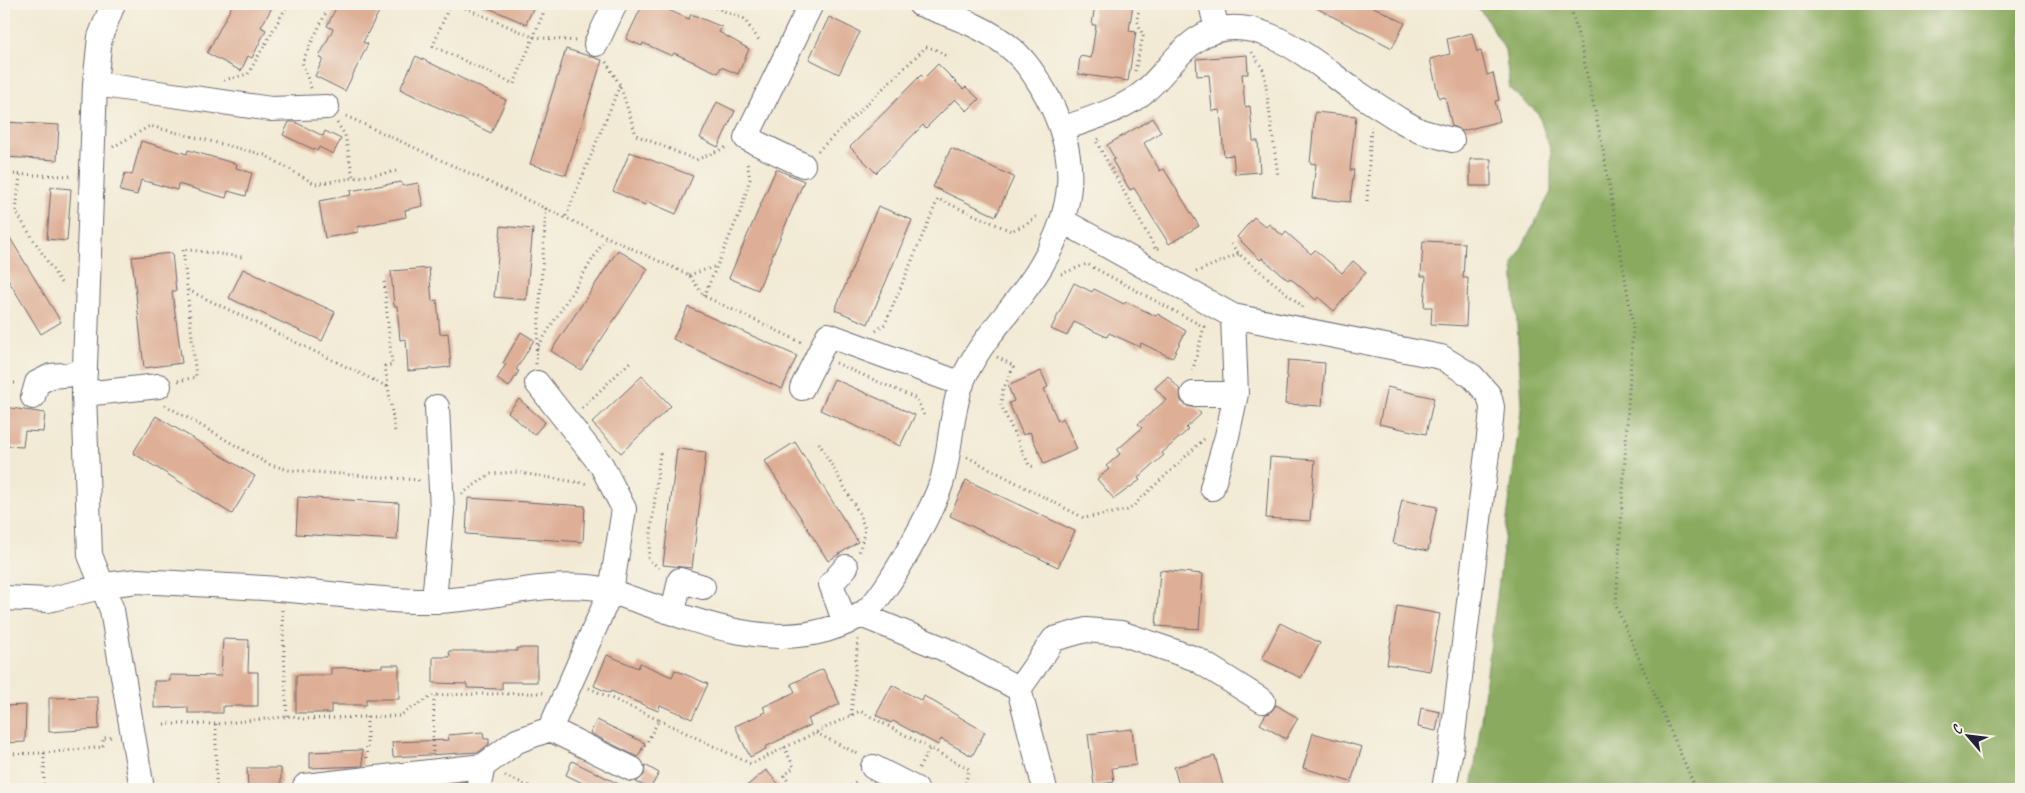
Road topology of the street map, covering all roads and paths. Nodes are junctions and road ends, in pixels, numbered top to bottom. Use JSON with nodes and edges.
{"nodes":[{"id":1,"x":113,"y":4,"type":"edge"},
{"id":2,"x":288,"y":4,"type":"edge"},
{"id":3,"x":330,"y":4,"type":"edge"},
{"id":4,"x":450,"y":4,"type":"edge"},
{"id":5,"x":456,"y":4,"type":"edge"},
{"id":6,"x":547,"y":4,"type":"edge"},
{"id":7,"x":615,"y":4,"type":"edge"},
{"id":8,"x":706,"y":4,"type":"edge"},
{"id":9,"x":811,"y":4,"type":"edge"},
{"id":10,"x":920,"y":4,"type":"edge"},
{"id":11,"x":1211,"y":4,"type":"edge"},
{"id":12,"x":1570,"y":4,"type":"edge"},
{"id":13,"x":2013,"y":4,"type":"edge"},
{"id":14,"x":2021,"y":9,"type":"edge"},
{"id":15,"x":1224,"y":29,"type":"junction"},
{"id":16,"x":533,"y":37,"type":"junction"},
{"id":17,"x":759,"y":40,"type":"dead end"},
{"id":18,"x":596,"y":44,"type":"junction"},
{"id":19,"x":946,"y":56,"type":"dead end"},
{"id":20,"x":95,"y":84,"type":"junction"},
{"id":21,"x":620,"y":86,"type":"junction"},
{"id":22,"x":214,"y":99,"type":"junction"},
{"id":23,"x":331,"y":114,"type":"junction"},
{"id":24,"x":1364,"y":119,"type":"dead end"},
{"id":25,"x":1062,"y":129,"type":"junction"},
{"id":26,"x":746,"y":138,"type":"junction"},
{"id":27,"x":1452,"y":140,"type":"dead end"},
{"id":28,"x":112,"y":148,"type":"dead end"},
{"id":29,"x":803,"y":165,"type":"joint"},
{"id":30,"x":397,"y":171,"type":"dead end"},
{"id":31,"x":4,"y":174,"type":"edge"},
{"id":32,"x":20,"y":174,"type":"junction"},
{"id":33,"x":1278,"y":176,"type":"dead end"},
{"id":34,"x":92,"y":177,"type":"junction"},
{"id":35,"x":353,"y":177,"type":"junction"},
{"id":36,"x":1367,"y":201,"type":"dead end"},
{"id":37,"x":546,"y":207,"type":"junction"},
{"id":38,"x":566,"y":216,"type":"junction"},
{"id":39,"x":1037,"y":216,"type":"dead end"},
{"id":40,"x":1063,"y":221,"type":"junction"},
{"id":41,"x":607,"y":236,"type":"junction"},
{"id":42,"x":1231,"y":244,"type":"dead end"},
{"id":43,"x":1239,"y":254,"type":"junction"},
{"id":44,"x":242,"y":257,"type":"dead end"},
{"id":45,"x":717,"y":266,"type":"junction"},
{"id":46,"x":1040,"y":268,"type":"junction"},
{"id":47,"x":689,"y":275,"type":"junction"},
{"id":48,"x":384,"y":282,"type":"dead end"},
{"id":49,"x":1172,"y":282,"type":"junction"},
{"id":50,"x":61,"y":283,"type":"dead end"},
{"id":51,"x":187,"y":290,"type":"junction"},
{"id":52,"x":704,"y":296,"type":"junction"},
{"id":53,"x":1233,"y":316,"type":"junction"},
{"id":54,"x":1299,"y":328,"type":"junction"},
{"id":55,"x":857,"y":345,"type":"junction"},
{"id":56,"x":982,"y":349,"type":"junction"},
{"id":57,"x":536,"y":351,"type":"junction"},
{"id":58,"x":817,"y":355,"type":"junction"},
{"id":59,"x":631,"y":361,"type":"dead end"},
{"id":60,"x":536,"y":383,"type":"joint"},
{"id":61,"x":85,"y":384,"type":"junction"},
{"id":62,"x":962,"y":384,"type":"junction"},
{"id":63,"x":159,"y":386,"type":"junction"},
{"id":64,"x":388,"y":386,"type":"junction"},
{"id":65,"x":802,"y":388,"type":"dead end"},
{"id":66,"x":1201,"y":394,"type":"joint"},
{"id":67,"x":1236,"y":394,"type":"junction"},
{"id":68,"x":33,"y":397,"type":"dead end"},
{"id":69,"x":437,"y":407,"type":"dead end"},
{"id":70,"x":924,"y":416,"type":"dead end"},
{"id":71,"x":568,"y":423,"type":"junction"},
{"id":72,"x":1206,"y":430,"type":"dead end"},
{"id":73,"x":395,"y":432,"type":"dead end"},
{"id":74,"x":819,"y":443,"type":"dead end"},
{"id":75,"x":949,"y":447,"type":"junction"},
{"id":76,"x":660,"y":453,"type":"dead end"},
{"id":77,"x":1036,"y":468,"type":"dead end"},
{"id":78,"x":613,"y":488,"type":"junction"},
{"id":79,"x":1212,"y":488,"type":"dead end"},
{"id":80,"x":442,"y":498,"type":"junction"},
{"id":81,"x":846,"y":567,"type":"joint"},
{"id":82,"x":680,"y":580,"type":"junction"},
{"id":83,"x":703,"y":587,"type":"dead end"},
{"id":84,"x":103,"y":588,"type":"junction"},
{"id":85,"x":285,"y":589,"type":"junction"},
{"id":86,"x":611,"y":591,"type":"junction"},
{"id":87,"x":4,"y":598,"type":"edge"},
{"id":88,"x":434,"y":601,"type":"junction"},
{"id":89,"x":673,"y":612,"type":"junction"},
{"id":90,"x":853,"y":619,"type":"junction"},
{"id":91,"x":572,"y":680,"type":"junction"},
{"id":92,"x":1019,"y":689,"type":"junction"},
{"id":93,"x":434,"y":695,"type":"junction"},
{"id":94,"x":1263,"y":701,"type":"dead end"},
{"id":95,"x":562,"y":702,"type":"junction"},
{"id":96,"x":851,"y":715,"type":"junction"},
{"id":97,"x":287,"y":716,"type":"junction"},
{"id":98,"x":367,"y":717,"type":"junction"},
{"id":99,"x":659,"y":720,"type":"junction"},
{"id":100,"x":159,"y":724,"type":"dead end"},
{"id":101,"x":216,"y":724,"type":"junction"},
{"id":102,"x":550,"y":729,"type":"junction"},
{"id":103,"x":816,"y":732,"type":"junction"},
{"id":104,"x":133,"y":735,"type":"junction"},
{"id":105,"x":784,"y":747,"type":"junction"},
{"id":106,"x":44,"y":753,"type":"junction"},
{"id":107,"x":4,"y":754,"type":"edge"},
{"id":108,"x":483,"y":766,"type":"junction"},
{"id":109,"x":873,"y":768,"type":"junction"},
{"id":110,"x":632,"y":769,"type":"joint"},
{"id":111,"x":432,"y":771,"type":"junction"},
{"id":112,"x":367,"y":777,"type":"junction"},
{"id":113,"x":305,"y":786,"type":"dead end"},
{"id":114,"x":44,"y":789,"type":"edge"},
{"id":115,"x":142,"y":789,"type":"edge"},
{"id":116,"x":216,"y":789,"type":"edge"},
{"id":117,"x":478,"y":789,"type":"edge"},
{"id":118,"x":537,"y":789,"type":"edge"},
{"id":119,"x":795,"y":789,"type":"edge"},
{"id":120,"x":847,"y":789,"type":"edge"},
{"id":121,"x":916,"y":789,"type":"edge"},
{"id":122,"x":964,"y":789,"type":"edge"},
{"id":123,"x":1045,"y":789,"type":"edge"},
{"id":124,"x":1444,"y":789,"type":"edge"},
{"id":125,"x":1696,"y":789,"type":"edge"}],
"edges":[{"from":1,"to":20,"type":"street"},
{"from":2,"to":22,"type":"path"},
{"from":3,"to":23,"type":"path"},
{"from":4,"to":16,"type":"path"},
{"from":5,"to":16,"type":"path"},
{"from":6,"to":16,"type":"path"},
{"from":7,"to":18,"type":"street"},
{"from":8,"to":17,"type":"path"},
{"from":9,"to":26,"type":"street"},
{"from":10,"to":25,"type":"street"},
{"from":11,"to":15,"type":"street"},
{"from":12,"to":125,"type":"path"},
{"from":13,"to":14,"type":"path"},
{"from":15,"to":25,"type":"street"},
{"from":15,"to":27,"type":"street"},
{"from":15,"to":33,"type":"path"},
{"from":16,"to":18,"type":"path"},
{"from":18,"to":21,"type":"path"},
{"from":19,"to":29,"type":"path"},
{"from":20,"to":22,"type":"street"},
{"from":20,"to":34,"type":"street"},
{"from":21,"to":26,"type":"path"},
{"from":21,"to":38,"type":"path"},
{"from":22,"to":23,"type":"street"},
{"from":23,"to":35,"type":"path"},
{"from":23,"to":37,"type":"path"},
{"from":24,"to":36,"type":"path"},
{"from":25,"to":40,"type":"street"},
{"from":26,"to":29,"type":"street"},
{"from":26,"to":45,"type":"path"},
{"from":28,"to":35,"type":"path"},
{"from":30,"to":35,"type":"path"},
{"from":31,"to":32,"type":"path"},
{"from":32,"to":34,"type":"path"},
{"from":32,"to":50,"type":"path"},
{"from":34,"to":61,"type":"street"},
{"from":37,"to":38,"type":"path"},
{"from":37,"to":57,"type":"path"},
{"from":38,"to":41,"type":"path"},
{"from":39,"to":55,"type":"path"},
{"from":40,"to":46,"type":"street"},
{"from":40,"to":49,"type":"street"},
{"from":41,"to":47,"type":"path"},
{"from":41,"to":57,"type":"path"},
{"from":42,"to":43,"type":"path"},
{"from":43,"to":49,"type":"path"},
{"from":43,"to":54,"type":"path"},
{"from":44,"to":51,"type":"path"},
{"from":45,"to":47,"type":"path"},
{"from":45,"to":52,"type":"path"},
{"from":46,"to":56,"type":"street"},
{"from":46,"to":66,"type":"path"},
{"from":47,"to":52,"type":"path"},
{"from":48,"to":64,"type":"path"},
{"from":49,"to":53,"type":"street"},
{"from":51,"to":63,"type":"path"},
{"from":51,"to":64,"type":"path"},
{"from":52,"to":58,"type":"path"},
{"from":53,"to":54,"type":"street"},
{"from":53,"to":67,"type":"street"},
{"from":54,"to":124,"type":"street"},
{"from":55,"to":58,"type":"street"},
{"from":55,"to":62,"type":"street"},
{"from":56,"to":62,"type":"street"},
{"from":56,"to":77,"type":"path"},
{"from":57,"to":60,"type":"path"},
{"from":58,"to":65,"type":"street"},
{"from":58,"to":70,"type":"path"},
{"from":59,"to":71,"type":"path"},
{"from":60,"to":71,"type":"street"},
{"from":61,"to":63,"type":"street"},
{"from":61,"to":68,"type":"street"},
{"from":61,"to":84,"type":"street"},
{"from":62,"to":75,"type":"street"},
{"from":63,"to":80,"type":"path"},
{"from":64,"to":73,"type":"path"},
{"from":66,"to":67,"type":"street"},
{"from":67,"to":79,"type":"street"},
{"from":69,"to":80,"type":"street"},
{"from":71,"to":78,"type":"street"},
{"from":72,"to":75,"type":"path"},
{"from":74,"to":81,"type":"path"},
{"from":75,"to":90,"type":"street"},
{"from":76,"to":82,"type":"path"},
{"from":78,"to":80,"type":"path"},
{"from":78,"to":86,"type":"street"},
{"from":80,"to":88,"type":"street"},
{"from":81,"to":90,"type":"street"},
{"from":82,"to":83,"type":"street"},
{"from":82,"to":89,"type":"street"},
{"from":84,"to":85,"type":"street"},
{"from":84,"to":87,"type":"street"},
{"from":84,"to":104,"type":"street"},
{"from":85,"to":88,"type":"street"},
{"from":85,"to":97,"type":"path"},
{"from":86,"to":88,"type":"street"},
{"from":86,"to":89,"type":"street"},
{"from":86,"to":91,"type":"street"},
{"from":89,"to":90,"type":"street"},
{"from":90,"to":92,"type":"street"},
{"from":90,"to":96,"type":"path"},
{"from":91,"to":95,"type":"street"},
{"from":91,"to":99,"type":"path"},
{"from":92,"to":94,"type":"street"},
{"from":92,"to":123,"type":"street"},
{"from":93,"to":95,"type":"path"},
{"from":93,"to":98,"type":"path"},
{"from":93,"to":111,"type":"path"},
{"from":95,"to":102,"type":"street"},
{"from":96,"to":103,"type":"path"},
{"from":96,"to":122,"type":"path"},
{"from":97,"to":98,"type":"path"},
{"from":97,"to":101,"type":"path"},
{"from":98,"to":112,"type":"path"},
{"from":99,"to":105,"type":"path"},
{"from":99,"to":110,"type":"path"},
{"from":100,"to":101,"type":"path"},
{"from":101,"to":116,"type":"path"},
{"from":102,"to":108,"type":"street"},
{"from":102,"to":110,"type":"street"},
{"from":103,"to":105,"type":"path"},
{"from":103,"to":109,"type":"path"},
{"from":104,"to":106,"type":"path"},
{"from":104,"to":115,"type":"street"},
{"from":105,"to":119,"type":"path"},
{"from":106,"to":107,"type":"path"},
{"from":106,"to":114,"type":"path"},
{"from":108,"to":111,"type":"street"},
{"from":108,"to":117,"type":"street"},
{"from":108,"to":118,"type":"path"},
{"from":109,"to":120,"type":"path"},
{"from":109,"to":121,"type":"street"},
{"from":111,"to":112,"type":"street"},
{"from":112,"to":113,"type":"street"}]}
